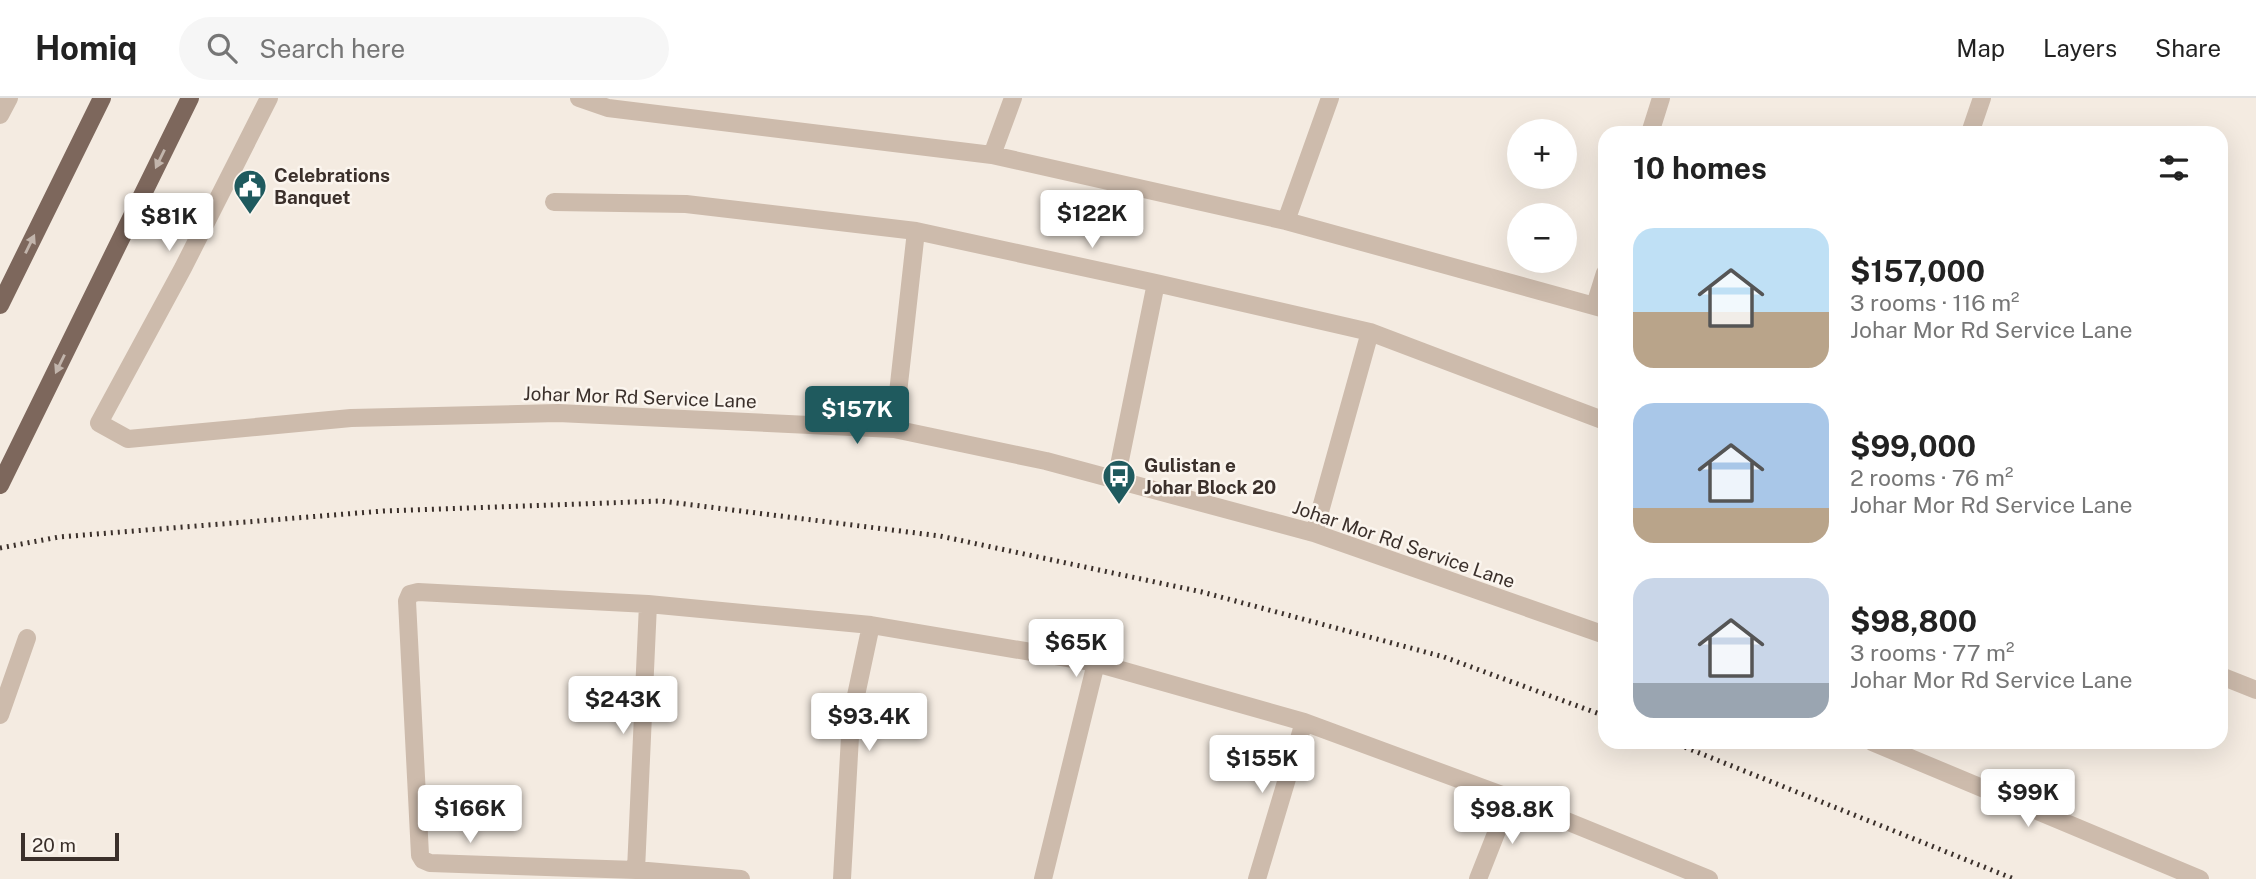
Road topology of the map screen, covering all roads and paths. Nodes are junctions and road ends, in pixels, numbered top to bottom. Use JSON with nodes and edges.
{"nodes":[{"id":1,"x":102,"y":98,"type":"edge"},
{"id":2,"x":190,"y":98,"type":"edge"},
{"id":3,"x":269,"y":98,"type":"edge"},
{"id":4,"x":579,"y":98,"type":"edge"},
{"id":5,"x":1013,"y":98,"type":"edge"},
{"id":6,"x":1330,"y":98,"type":"edge"},
{"id":7,"x":1661,"y":98,"type":"edge"},
{"id":8,"x":1982,"y":98,"type":"edge"},
{"id":9,"x":1652,"y":126,"type":"edge"},
{"id":10,"x":1972,"y":126,"type":"edge"},
{"id":11,"x":992,"y":155,"type":"junction"},
{"id":12,"x":554,"y":202,"type":"dead end"},
{"id":13,"x":1286,"y":221,"type":"junction"},
{"id":14,"x":916,"y":231,"type":"junction"},
{"id":15,"x":1156,"y":283,"type":"junction"},
{"id":16,"x":0,"y":305,"type":"edge"},
{"id":17,"x":1598,"y":306,"type":"edge"},
{"id":18,"x":1370,"y":332,"type":"junction"},
{"id":19,"x":1598,"y":418,"type":"edge"},
{"id":20,"x":894,"y":429,"type":"junction"},
{"id":21,"x":1115,"y":480,"type":"junction"},
{"id":22,"x":0,"y":485,"type":"edge"},
{"id":23,"x":1314,"y":533,"type":"junction"},
{"id":24,"x":648,"y":604,"type":"junction"},
{"id":25,"x":871,"y":625,"type":"junction"},
{"id":26,"x":1598,"y":633,"type":"edge"},
{"id":27,"x":27,"y":638,"type":"dead end"},
{"id":28,"x":1096,"y":663,"type":"junction"},
{"id":29,"x":2228,"y":679,"type":"edge"},
{"id":30,"x":2256,"y":690,"type":"edge"},
{"id":31,"x":0,"y":715,"type":"edge"},
{"id":32,"x":1304,"y":722,"type":"junction"},
{"id":33,"x":1889,"y":749,"type":"edge"},
{"id":34,"x":1510,"y":798,"type":"junction"},
{"id":35,"x":636,"y":870,"type":"junction"},
{"id":36,"x":741,"y":879,"type":"edge"},
{"id":37,"x":842,"y":879,"type":"edge"},
{"id":38,"x":1043,"y":879,"type":"edge"},
{"id":39,"x":1257,"y":879,"type":"edge"},
{"id":40,"x":1478,"y":879,"type":"edge"},
{"id":41,"x":1709,"y":879,"type":"edge"},
{"id":42,"x":2200,"y":879,"type":"edge"}],
"edges":[{"from":16,"to":1,"type":"main road","one_way":true},
{"from":2,"to":22,"type":"main road","one_way":true},
{"from":3,"to":20,"type":"street","name":"Johar Mor Rd Service Lane"},
{"from":4,"to":11,"type":"street"},
{"from":5,"to":11,"type":"street"},
{"from":6,"to":13,"type":"street"},
{"from":7,"to":9,"type":"street"},
{"from":8,"to":10,"type":"street"},
{"from":11,"to":13,"type":"street"},
{"from":12,"to":14,"type":"street"},
{"from":13,"to":17,"type":"street"},
{"from":14,"to":15,"type":"street"},
{"from":14,"to":20,"type":"street"},
{"from":15,"to":18,"type":"street"},
{"from":15,"to":21,"type":"street"},
{"from":18,"to":19,"type":"street"},
{"from":18,"to":23,"type":"street"},
{"from":20,"to":21,"type":"street","name":"Johar Mor Rd Service Lane"},
{"from":21,"to":23,"type":"street","name":"Johar Mor Rd Service Lane"},
{"from":23,"to":26,"type":"street","name":"Johar Mor Rd Service Lane"},
{"from":24,"to":25,"type":"street"},
{"from":24,"to":35,"type":"street"},
{"from":24,"to":35,"type":"street"},
{"from":25,"to":28,"type":"street"},
{"from":25,"to":37,"type":"street"},
{"from":27,"to":31,"type":"street"},
{"from":28,"to":32,"type":"street"},
{"from":28,"to":38,"type":"street"},
{"from":29,"to":30,"type":"street"},
{"from":32,"to":34,"type":"street"},
{"from":32,"to":39,"type":"street"},
{"from":33,"to":42,"type":"street"},
{"from":34,"to":40,"type":"street"},
{"from":34,"to":41,"type":"street"},
{"from":35,"to":36,"type":"street"}]}
